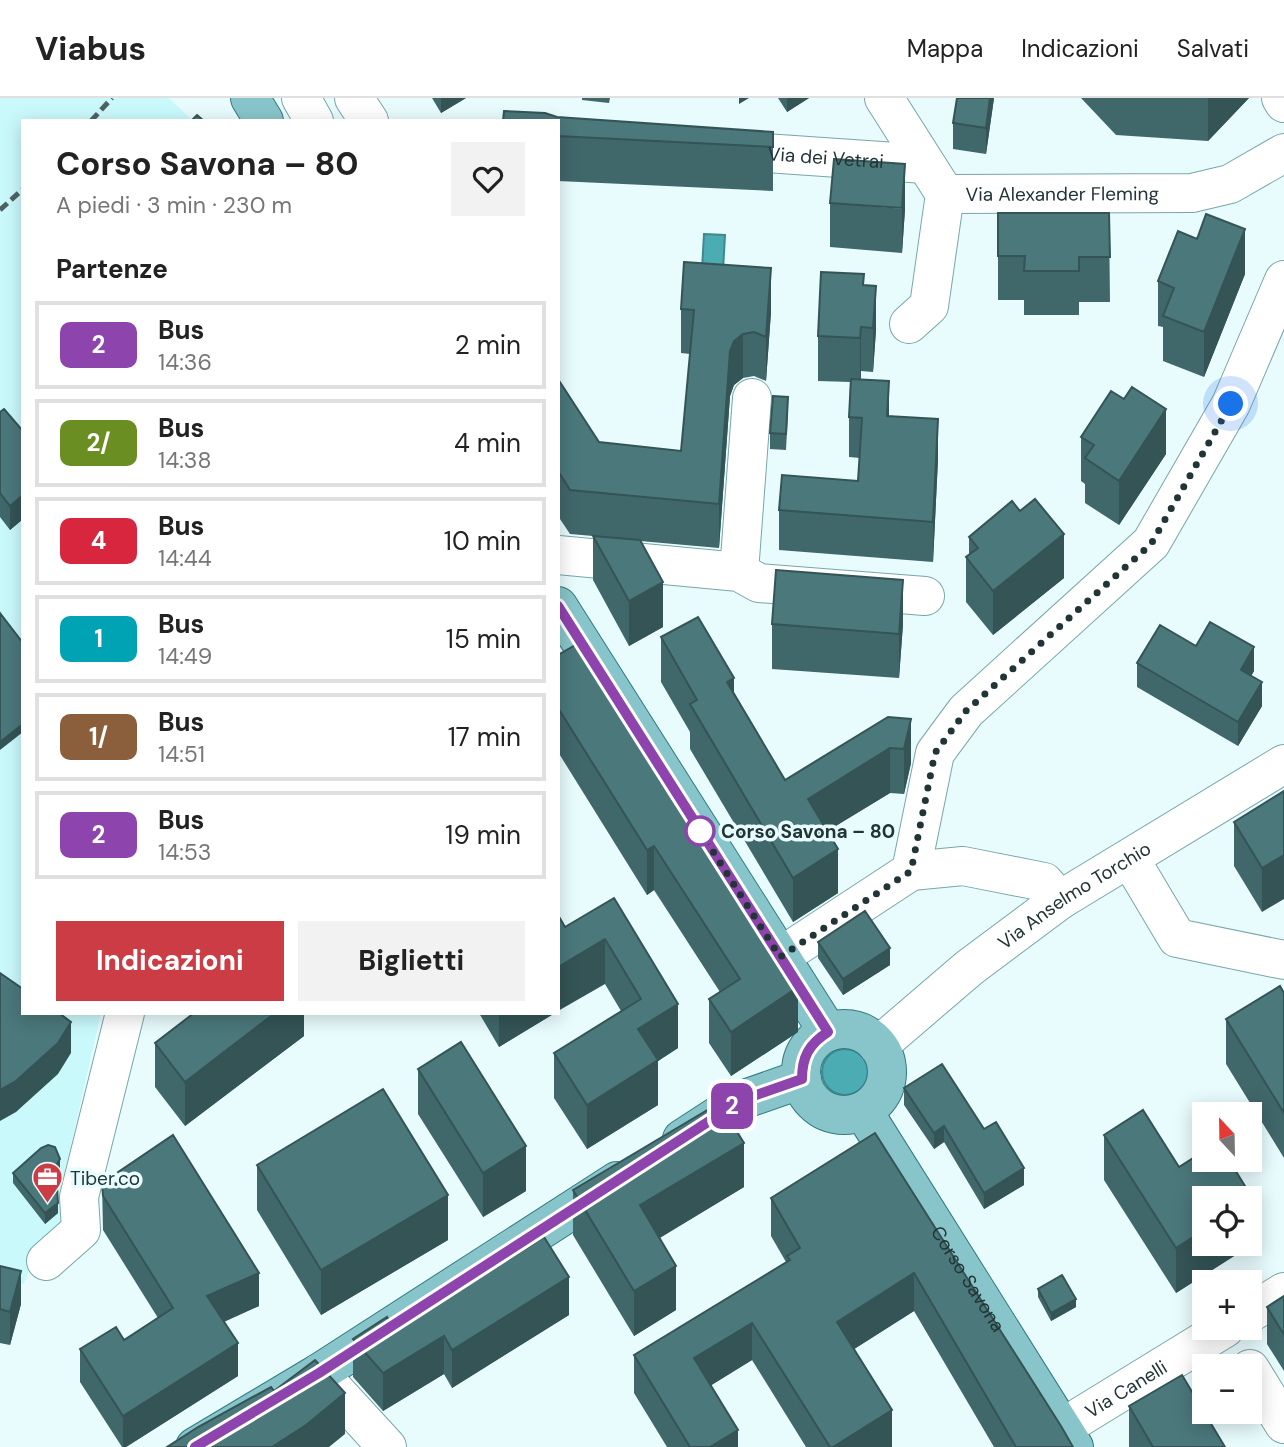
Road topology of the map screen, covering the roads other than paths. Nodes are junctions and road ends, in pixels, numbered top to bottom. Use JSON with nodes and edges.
{"nodes":[{"id":1,"x":250,"y":98,"type":"edge"},
{"id":2,"x":301,"y":98,"type":"edge"},
{"id":3,"x":354,"y":98,"type":"edge"},
{"id":4,"x":884,"y":98,"type":"edge"},
{"id":5,"x":1281,"y":98,"type":"edge"},
{"id":6,"x":1284,"y":103,"type":"edge"},
{"id":7,"x":263,"y":119,"type":"edge"},
{"id":8,"x":313,"y":119,"type":"edge"},
{"id":9,"x":368,"y":119,"type":"edge"},
{"id":10,"x":1284,"y":130,"type":"edge"},
{"id":11,"x":681,"y":148,"type":"edge"},
{"id":12,"x":1284,"y":152,"type":"edge"},
{"id":13,"x":935,"y":179,"type":"junction"},
{"id":14,"x":1284,"y":280,"type":"edge"},
{"id":15,"x":909,"y":324,"type":"dead end"},
{"id":16,"x":752,"y":398,"type":"dead end"},
{"id":17,"x":560,"y":555,"type":"edge"},
{"id":18,"x":739,"y":572,"type":"junction"},
{"id":19,"x":925,"y":596,"type":"dead end"},
{"id":20,"x":560,"y":614,"type":"edge"},
{"id":21,"x":570,"y":654,"type":"edge"},
{"id":22,"x":1284,"y":764,"type":"edge"},
{"id":23,"x":1130,"y":859,"type":"junction"},
{"id":24,"x":911,"y":871,"type":"junction"},
{"id":25,"x":1060,"y":901,"type":"junction"},
{"id":26,"x":780,"y":957,"type":"junction"},
{"id":27,"x":1284,"y":960,"type":"edge"},
{"id":28,"x":124,"y":1015,"type":"edge"},
{"id":29,"x":828,"y":1032,"type":"junction"},
{"id":30,"x":878,"y":1046,"type":"junction"},
{"id":31,"x":802,"y":1079,"type":"junction"},
{"id":32,"x":863,"y":1111,"type":"junction"},
{"id":33,"x":46,"y":1261,"type":"dead end"},
{"id":34,"x":1284,"y":1292,"type":"edge"},
{"id":35,"x":1262,"y":1306,"type":"edge"},
{"id":36,"x":1207,"y":1340,"type":"edge"},
{"id":37,"x":319,"y":1373,"type":"junction"},
{"id":38,"x":1262,"y":1389,"type":"edge"},
{"id":39,"x":1284,"y":1424,"type":"edge"},
{"id":40,"x":1068,"y":1438,"type":"edge"},
{"id":41,"x":195,"y":1447,"type":"edge"},
{"id":42,"x":387,"y":1447,"type":"edge"}],
"edges":[{"from":1,"to":7,"type":"main road"},
{"from":2,"to":8,"type":"street"},
{"from":3,"to":9,"type":"street"},
{"from":4,"to":13,"type":"street"},
{"from":5,"to":6,"type":"street"},
{"from":10,"to":12,"type":"street"},
{"from":11,"to":13,"type":"street","name":"Via dei Vetrai"},
{"from":12,"to":13,"type":"street","name":"Via Alexander Fleming"},
{"from":13,"to":15,"type":"street"},
{"from":14,"to":24,"type":"street"},
{"from":16,"to":18,"type":"street"},
{"from":17,"to":18,"type":"street"},
{"from":18,"to":19,"type":"street"},
{"from":20,"to":21,"type":"main road"},
{"from":21,"to":26,"type":"main road"},
{"from":22,"to":23,"type":"street","name":"Via Anselmo Torchio"},
{"from":23,"to":25,"type":"street","name":"Via Anselmo Torchio"},
{"from":23,"to":27,"type":"street"},
{"from":24,"to":25,"type":"street"},
{"from":24,"to":26,"type":"street"},
{"from":25,"to":30,"type":"street","name":"Via Anselmo Torchio"},
{"from":26,"to":29,"type":"main road"},
{"from":28,"to":33,"type":"street"},
{"from":29,"to":30,"type":"main road"},
{"from":29,"to":31,"type":"main road"},
{"from":30,"to":32,"type":"main road"},
{"from":31,"to":32,"type":"main road"},
{"from":31,"to":37,"type":"main road"},
{"from":32,"to":40,"type":"main road","name":"Corso Savona"},
{"from":34,"to":35,"type":"street"},
{"from":36,"to":40,"type":"street","name":"Via Canelli"},
{"from":37,"to":41,"type":"main road"},
{"from":37,"to":42,"type":"street"},
{"from":38,"to":39,"type":"street"}]}
